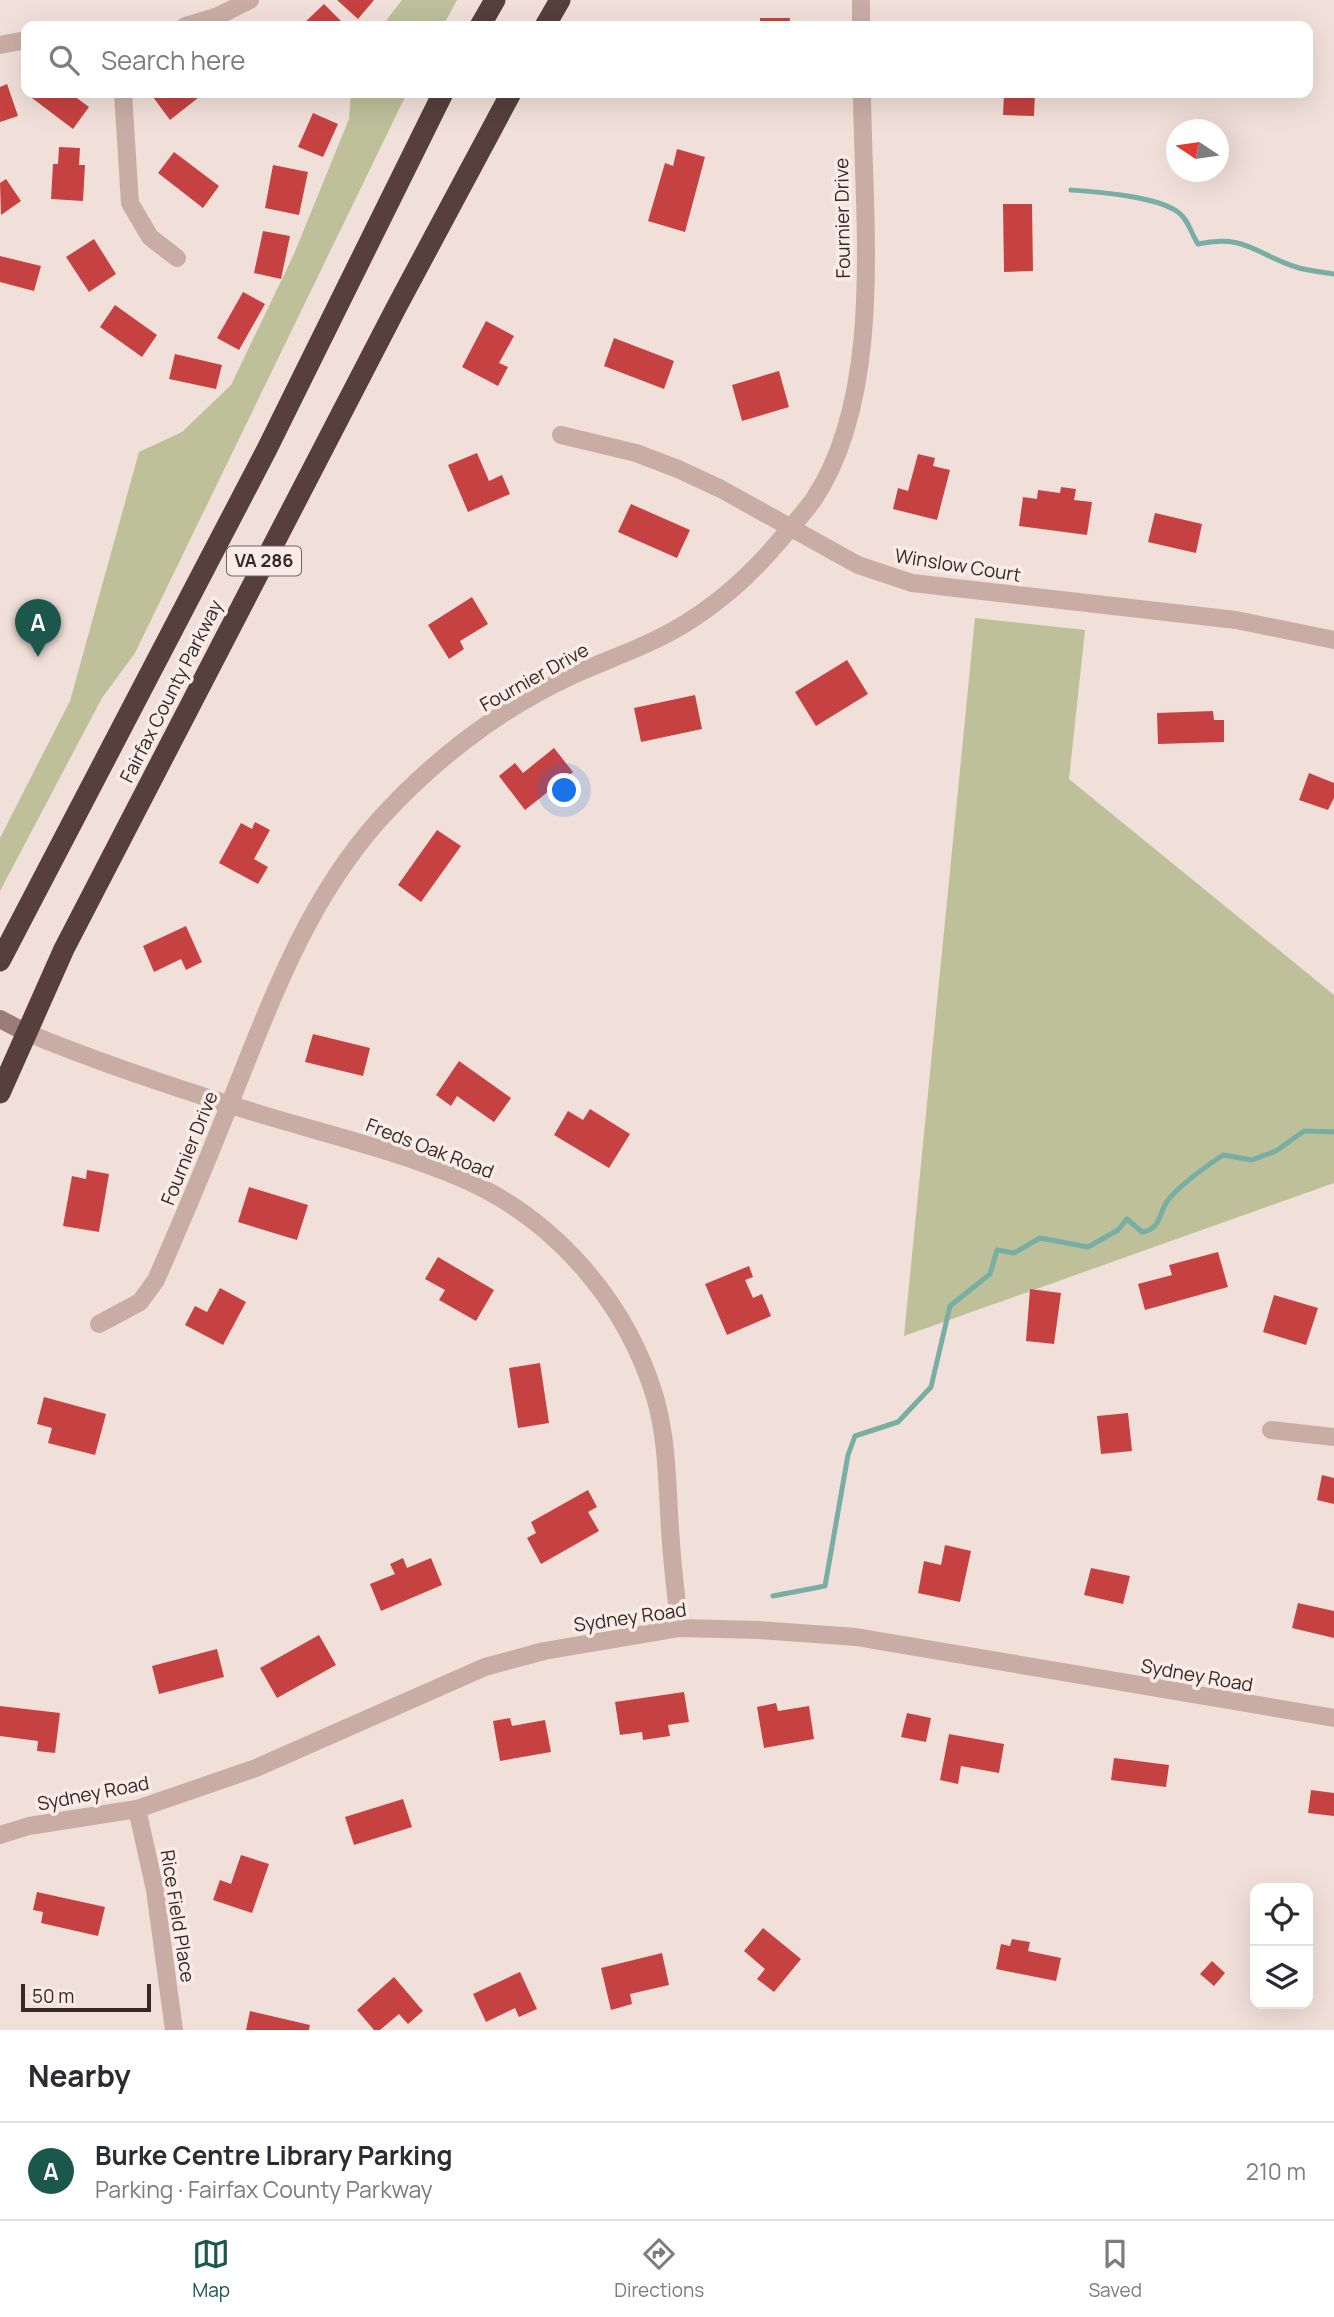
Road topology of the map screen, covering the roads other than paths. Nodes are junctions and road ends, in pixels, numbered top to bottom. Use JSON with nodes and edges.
{"nodes":[{"id":1,"x":250,"y":0,"type":"edge"},
{"id":2,"x":495,"y":0,"type":"edge"},
{"id":3,"x":560,"y":0,"type":"edge"},
{"id":4,"x":861,"y":0,"type":"edge"},
{"id":5,"x":202,"y":21,"type":"edge"},
{"id":6,"x":483,"y":21,"type":"edge"},
{"id":7,"x":548,"y":21,"type":"edge"},
{"id":8,"x":861,"y":21,"type":"edge"},
{"id":9,"x":21,"y":41,"type":"edge"},
{"id":10,"x":0,"y":45,"type":"edge"},
{"id":11,"x":123,"y":98,"type":"edge"},
{"id":12,"x":441,"y":98,"type":"edge"},
{"id":13,"x":508,"y":98,"type":"edge"},
{"id":14,"x":862,"y":98,"type":"edge"},
{"id":15,"x":177,"y":258,"type":"dead end"},
{"id":16,"x":561,"y":435,"type":"dead end"},
{"id":17,"x":789,"y":529,"type":"junction"},
{"id":18,"x":1334,"y":640,"type":"edge"},
{"id":19,"x":0,"y":961,"type":"edge"},
{"id":20,"x":0,"y":1019,"type":"edge"},
{"id":21,"x":25,"y":1032,"type":"junction"},
{"id":22,"x":0,"y":1093,"type":"edge"},
{"id":23,"x":230,"y":1104,"type":"junction"},
{"id":24,"x":99,"y":1324,"type":"dead end"},
{"id":25,"x":1271,"y":1430,"type":"dead end"},
{"id":26,"x":1334,"y":1437,"type":"edge"},
{"id":27,"x":680,"y":1629,"type":"junction"},
{"id":28,"x":1334,"y":1718,"type":"edge"},
{"id":29,"x":137,"y":1809,"type":"junction"},
{"id":30,"x":0,"y":1835,"type":"edge"},
{"id":31,"x":174,"y":2030,"type":"edge"}],
"edges":[{"from":1,"to":5,"type":"street"},
{"from":2,"to":6,"type":"highway"},
{"from":3,"to":7,"type":"highway"},
{"from":4,"to":8,"type":"street"},
{"from":9,"to":10,"type":"street"},
{"from":11,"to":15,"type":"street"},
{"from":12,"to":19,"type":"highway","name":"Fairfax County Parkway","number":"VA 286"},
{"from":13,"to":21,"type":"highway","name":"Fairfax County Parkway","number":"VA 286"},
{"from":14,"to":17,"type":"street","name":"Fournier Drive"},
{"from":16,"to":17,"type":"street","name":"Winslow Court"},
{"from":17,"to":18,"type":"street","name":"Winslow Court"},
{"from":17,"to":23,"type":"street","name":"Fournier Drive"},
{"from":20,"to":21,"type":"street","name":"Freds Oak Road"},
{"from":21,"to":22,"type":"highway","name":"Fairfax County Parkway","number":"VA 286"},
{"from":21,"to":23,"type":"street","name":"Freds Oak Road"},
{"from":23,"to":24,"type":"street","name":"Fournier Drive"},
{"from":23,"to":27,"type":"street","name":"Freds Oak Road"},
{"from":25,"to":26,"type":"street"},
{"from":27,"to":28,"type":"street","name":"Sydney Road"},
{"from":27,"to":29,"type":"street","name":"Sydney Road"},
{"from":29,"to":30,"type":"street","name":"Sydney Road"},
{"from":29,"to":31,"type":"street","name":"Rice Field Place"}]}
